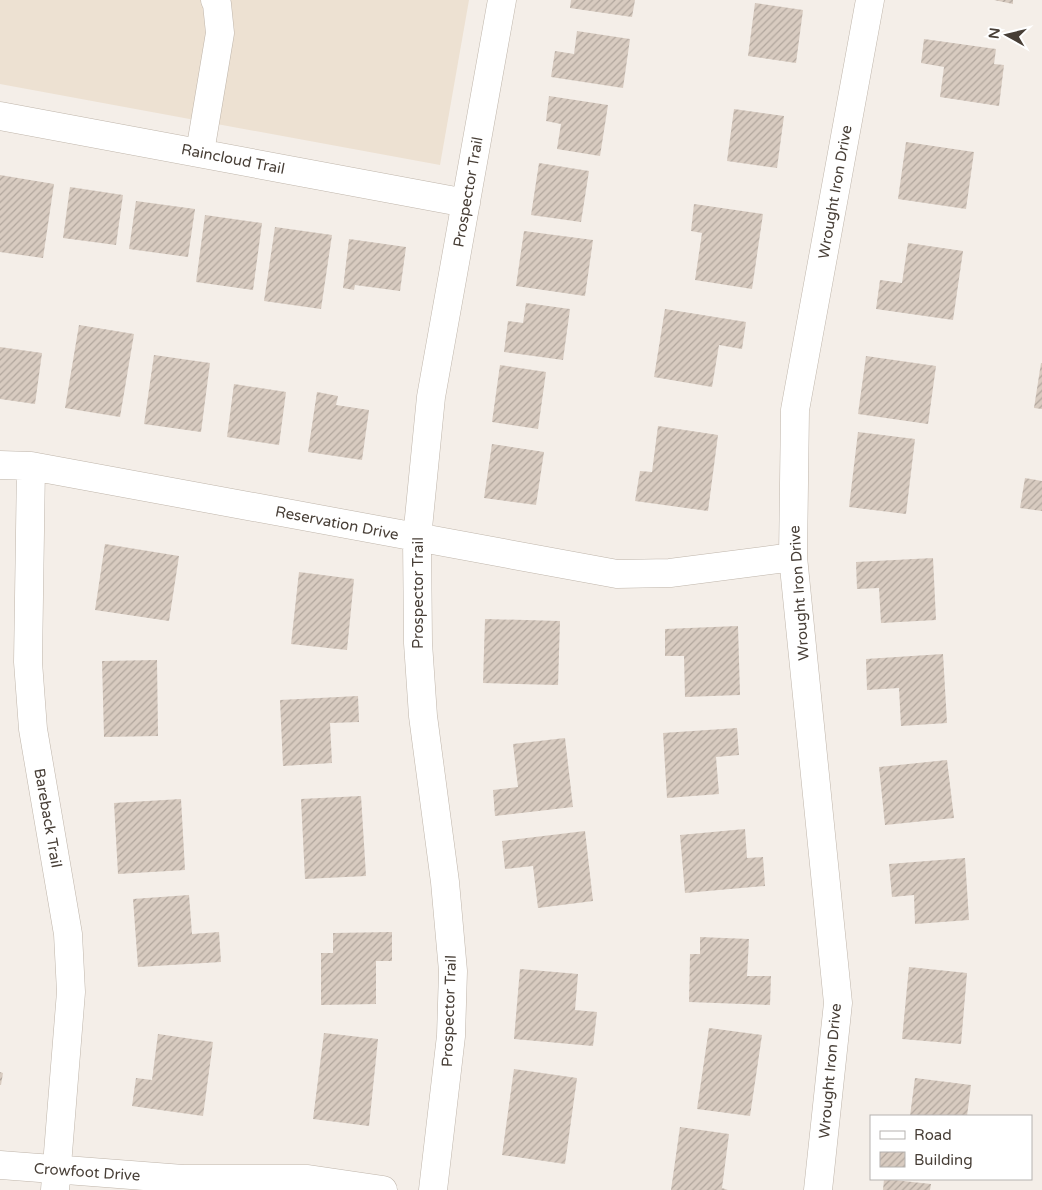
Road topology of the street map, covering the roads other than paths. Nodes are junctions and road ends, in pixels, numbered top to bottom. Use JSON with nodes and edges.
{"nodes":[{"id":1,"x":215,"y":0,"type":"edge"},
{"id":2,"x":502,"y":0,"type":"edge"},
{"id":3,"x":870,"y":0,"type":"edge"},
{"id":4,"x":0,"y":116,"type":"edge"},
{"id":5,"x":200,"y":152,"type":"junction"},
{"id":6,"x":466,"y":203,"type":"junction"},
{"id":7,"x":0,"y":465,"type":"edge"},
{"id":8,"x":31,"y":466,"type":"junction"},
{"id":9,"x":418,"y":538,"type":"junction"},
{"id":10,"x":793,"y":557,"type":"junction"},
{"id":11,"x":0,"y":1165,"type":"edge"},
{"id":12,"x":56,"y":1180,"type":"edge"},
{"id":13,"x":383,"y":1190,"type":"edge"},
{"id":14,"x":433,"y":1190,"type":"edge"},
{"id":15,"x":818,"y":1190,"type":"edge"}],
"edges":[{"from":1,"to":5,"type":"street"},
{"from":2,"to":6,"type":"street","name":"Prospector Trail"},
{"from":3,"to":10,"type":"street","name":"Wrought Iron Drive"},
{"from":4,"to":5,"type":"street","name":"Raincloud Trail"},
{"from":5,"to":6,"type":"street","name":"Raincloud Trail"},
{"from":6,"to":9,"type":"street","name":"Prospector Trail"},
{"from":7,"to":8,"type":"street","name":"Reservation Drive"},
{"from":8,"to":9,"type":"street","name":"Reservation Drive"},
{"from":8,"to":12,"type":"street","name":"Bareback Trail"},
{"from":9,"to":10,"type":"street","name":"Reservation Drive"},
{"from":9,"to":14,"type":"street","name":"Prospector Trail"},
{"from":10,"to":15,"type":"street","name":"Wrought Iron Drive"},
{"from":11,"to":12,"type":"street","name":"Crowfoot Drive"},
{"from":12,"to":13,"type":"street","name":"Crowfoot Drive"}]}
